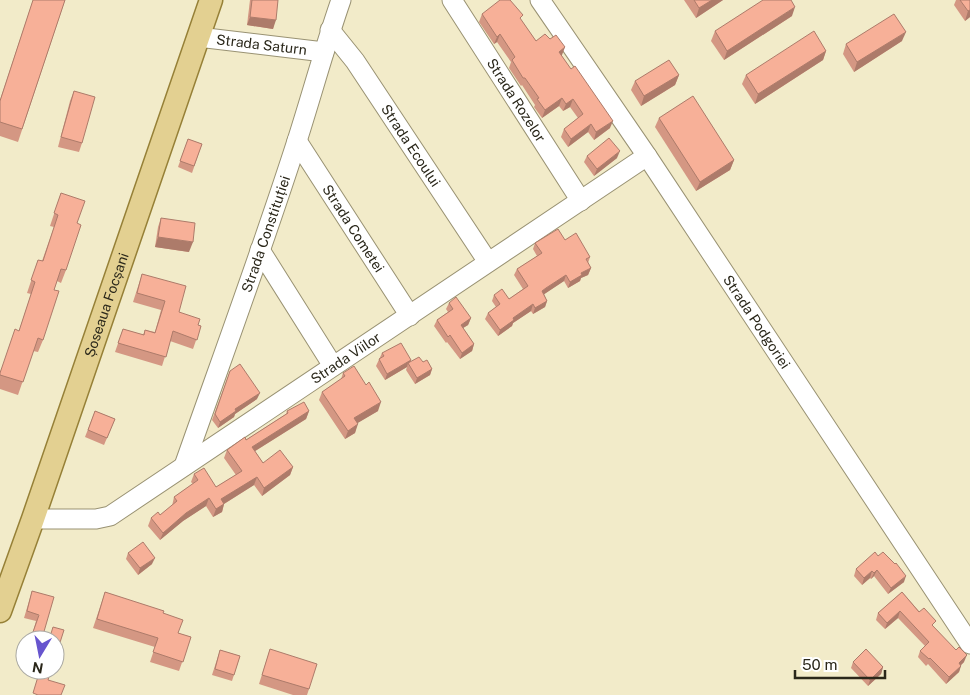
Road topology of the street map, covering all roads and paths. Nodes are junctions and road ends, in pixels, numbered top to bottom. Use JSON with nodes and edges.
{"nodes":[{"id":1,"x":211,"y":0,"type":"edge"},
{"id":2,"x":341,"y":0,"type":"edge"},
{"id":3,"x":452,"y":0,"type":"edge"},
{"id":4,"x":540,"y":0,"type":"edge"},
{"id":5,"x":330,"y":30,"type":"junction"},
{"id":6,"x":198,"y":37,"type":"junction"},
{"id":7,"x":324,"y":52,"type":"junction"},
{"id":8,"x":297,"y":141,"type":"junction"},
{"id":9,"x":647,"y":156,"type":"junction"},
{"id":10,"x":581,"y":201,"type":"junction"},
{"id":11,"x":260,"y":250,"type":"junction"},
{"id":12,"x":488,"y":262,"type":"junction"},
{"id":13,"x":410,"y":316,"type":"junction"},
{"id":14,"x":333,"y":366,"type":"junction"},
{"id":15,"x":184,"y":466,"type":"junction"},
{"id":16,"x":33,"y":519,"type":"junction"},
{"id":17,"x":0,"y":611,"type":"edge"},
{"id":18,"x":970,"y":644,"type":"edge"}],
"edges":[{"from":1,"to":6,"type":"main road","name":"Șoseaua Focșani"},
{"from":2,"to":5,"type":"street","name":"Strada Constituției"},
{"from":3,"to":10,"type":"street","name":"Strada Rozelor"},
{"from":4,"to":9,"type":"street","name":"Strada Podgoriei"},
{"from":5,"to":7,"type":"street","name":"Strada Constituției"},
{"from":5,"to":12,"type":"street","name":"Strada Ecoului"},
{"from":6,"to":7,"type":"street","name":"Strada Saturn"},
{"from":6,"to":16,"type":"main road","name":"Șoseaua Focșani"},
{"from":7,"to":8,"type":"street","name":"Strada Constituției"},
{"from":8,"to":11,"type":"street","name":"Strada Constituției"},
{"from":8,"to":13,"type":"street","name":"Strada Cometei"},
{"from":9,"to":10,"type":"street","name":"Strada Viilor"},
{"from":9,"to":18,"type":"street","name":"Strada Podgoriei"},
{"from":10,"to":12,"type":"street","name":"Strada Viilor"},
{"from":11,"to":14,"type":"street"},
{"from":11,"to":15,"type":"street","name":"Strada Constituției"},
{"from":12,"to":13,"type":"street","name":"Strada Viilor"},
{"from":13,"to":14,"type":"street","name":"Strada Viilor"},
{"from":14,"to":15,"type":"street","name":"Strada Viilor"},
{"from":15,"to":16,"type":"street","name":"Strada Viilor"},
{"from":16,"to":17,"type":"main road","name":"Șoseaua Focșani"}]}
